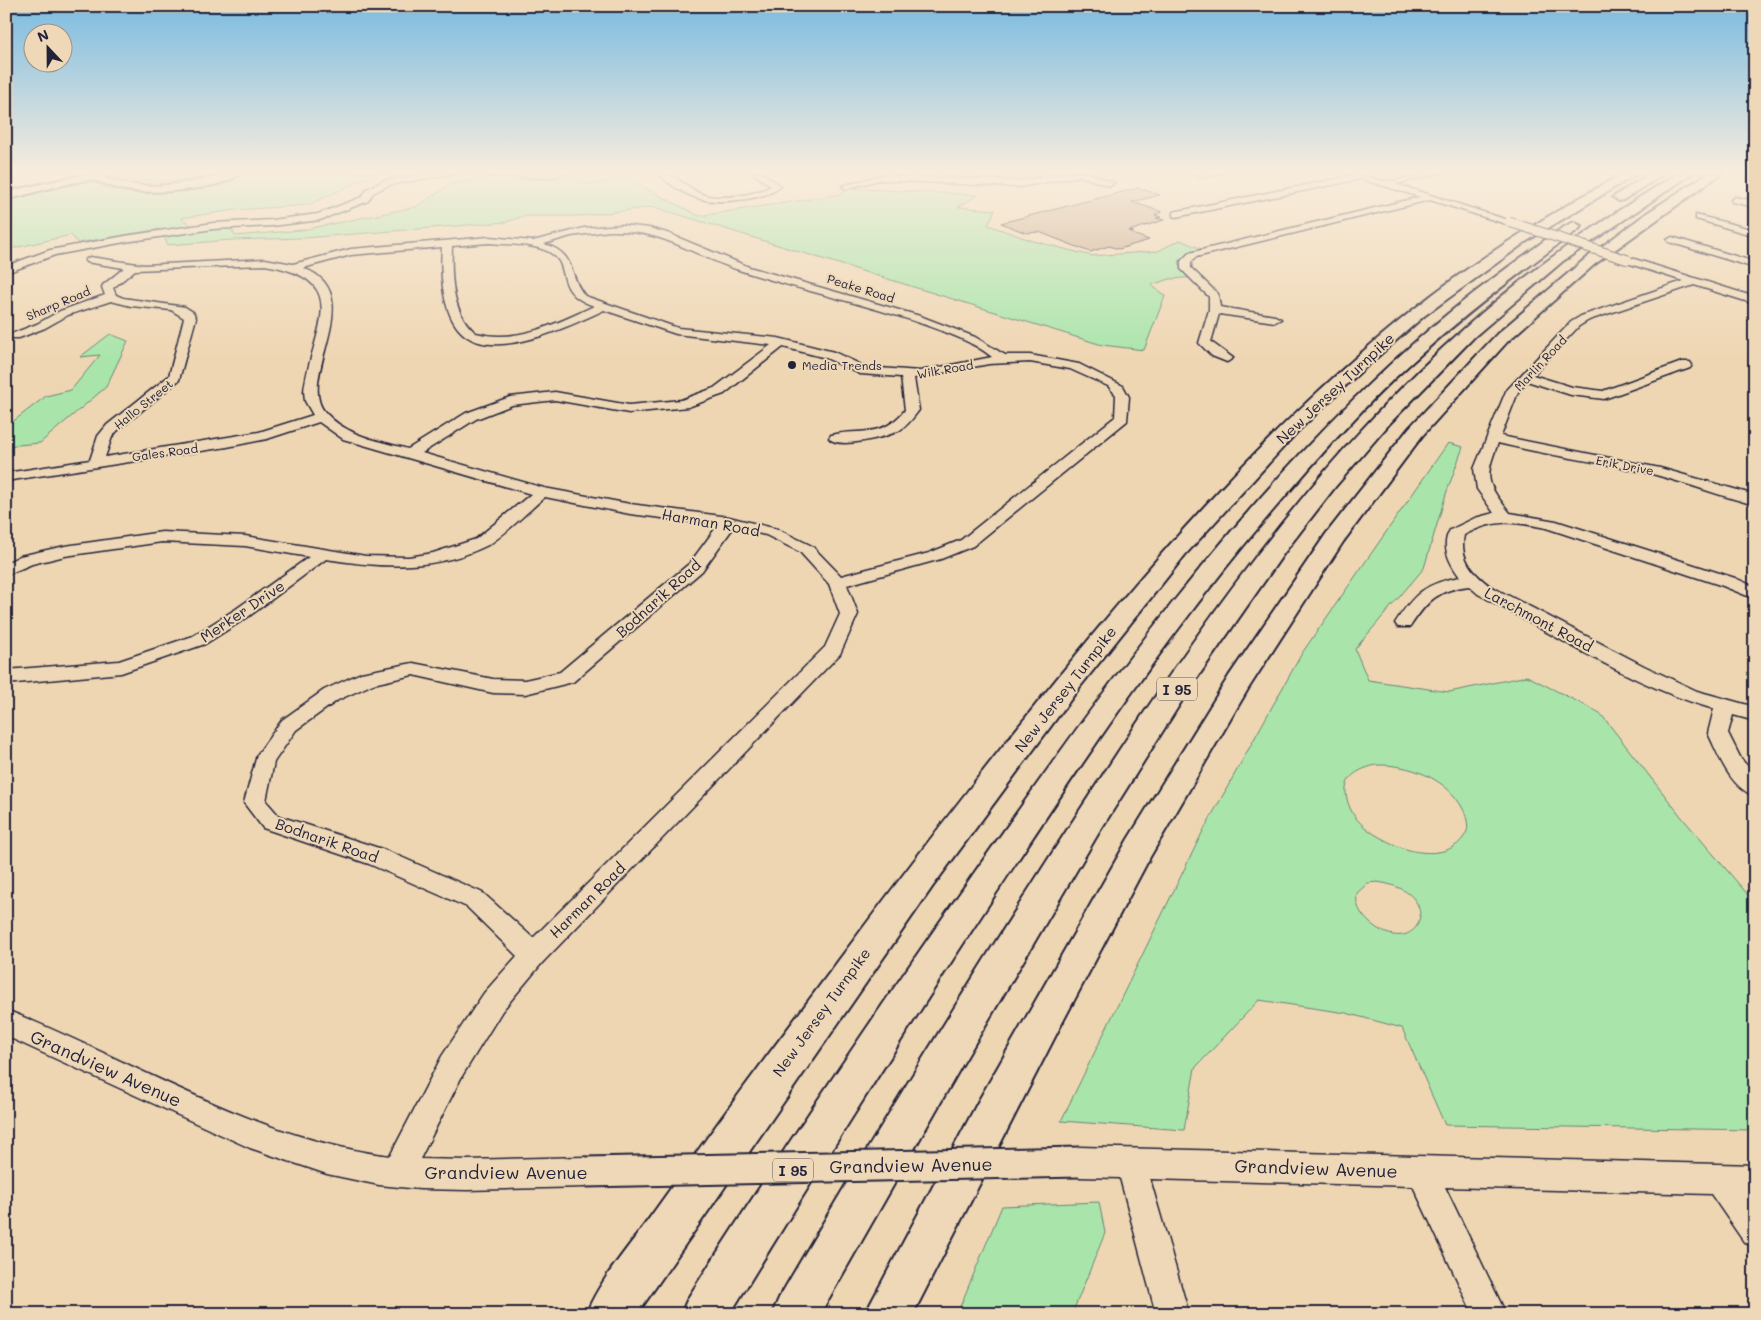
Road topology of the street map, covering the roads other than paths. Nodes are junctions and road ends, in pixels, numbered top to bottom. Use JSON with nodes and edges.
{"nodes":[{"id":1,"x":159,"y":235,"type":"edge"},
{"id":2,"x":568,"y":235,"type":"edge"},
{"id":3,"x":661,"y":235,"type":"edge"},
{"id":4,"x":1273,"y":235,"type":"edge"},
{"id":5,"x":1528,"y":235,"type":"edge"},
{"id":6,"x":1548,"y":235,"type":"edge"},
{"id":7,"x":1562,"y":235,"type":"edge"},
{"id":8,"x":1593,"y":235,"type":"edge"},
{"id":9,"x":1628,"y":235,"type":"edge"},
{"id":10,"x":1672,"y":240,"type":"dead end"},
{"id":11,"x":447,"y":243,"type":"junction"},
{"id":12,"x":534,"y":244,"type":"junction"},
{"id":13,"x":90,"y":260,"type":"dead end"},
{"id":14,"x":1755,"y":265,"type":"edge"},
{"id":15,"x":293,"y":266,"type":"junction"},
{"id":16,"x":131,"y":268,"type":"junction"},
{"id":17,"x":6,"y":270,"type":"edge"},
{"id":18,"x":1694,"y":281,"type":"junction"},
{"id":19,"x":111,"y":297,"type":"junction"},
{"id":20,"x":1755,"y":301,"type":"edge"},
{"id":21,"x":603,"y":306,"type":"junction"},
{"id":22,"x":1215,"y":310,"type":"junction"},
{"id":23,"x":1275,"y":319,"type":"dead end"},
{"id":24,"x":15,"y":336,"type":"dead end"},
{"id":25,"x":781,"y":343,"type":"junction"},
{"id":26,"x":1001,"y":358,"type":"junction"},
{"id":27,"x":1227,"y":358,"type":"dead end"},
{"id":28,"x":1686,"y":365,"type":"dead end"},
{"id":29,"x":907,"y":375,"type":"junction"},
{"id":30,"x":1526,"y":377,"type":"junction"},
{"id":31,"x":321,"y":417,"type":"junction"},
{"id":32,"x":836,"y":438,"type":"dead end"},
{"id":33,"x":1494,"y":438,"type":"junction"},
{"id":34,"x":408,"y":455,"type":"junction"},
{"id":35,"x":96,"y":463,"type":"junction"},
{"id":36,"x":6,"y":477,"type":"edge"},
{"id":37,"x":542,"y":492,"type":"junction"},
{"id":38,"x":1755,"y":500,"type":"edge"},
{"id":39,"x":1505,"y":517,"type":"junction"},
{"id":40,"x":729,"y":522,"type":"junction"},
{"id":41,"x":323,"y":554,"type":"junction"},
{"id":42,"x":6,"y":570,"type":"edge"},
{"id":43,"x":1472,"y":581,"type":"junction"},
{"id":44,"x":837,"y":582,"type":"junction"},
{"id":45,"x":1755,"y":594,"type":"edge"},
{"id":46,"x":1404,"y":622,"type":"dead end"},
{"id":47,"x":6,"y":678,"type":"edge"},
{"id":48,"x":1725,"y":706,"type":"junction"},
{"id":49,"x":1755,"y":714,"type":"edge"},
{"id":50,"x":1755,"y":788,"type":"edge"},
{"id":51,"x":533,"y":955,"type":"junction"},
{"id":52,"x":6,"y":1023,"type":"edge"},
{"id":53,"x":1131,"y":1163,"type":"junction"},
{"id":54,"x":1422,"y":1171,"type":"junction"},
{"id":55,"x":398,"y":1172,"type":"junction"},
{"id":56,"x":1720,"y":1180,"type":"junction"},
{"id":57,"x":1755,"y":1180,"type":"edge"},
{"id":58,"x":1755,"y":1231,"type":"edge"},
{"id":59,"x":609,"y":1314,"type":"edge"},
{"id":60,"x":704,"y":1314,"type":"edge"},
{"id":61,"x":795,"y":1314,"type":"edge"},
{"id":62,"x":888,"y":1314,"type":"edge"},
{"id":63,"x":1173,"y":1314,"type":"edge"},
{"id":64,"x":1490,"y":1314,"type":"edge"}],
"edges":[{"from":1,"to":17,"type":"street"},
{"from":2,"to":12,"type":"street","name":"Peake Road"},
{"from":3,"to":26,"type":"street","name":"Peake Road"},
{"from":4,"to":22,"type":"street"},
{"from":5,"to":59,"type":"highway","name":"New Jersey Turnpike"},
{"from":6,"to":18,"type":"street","bridge":true},
{"from":7,"to":60,"type":"highway","name":"New Jersey Turnpike","number":"I 95"},
{"from":8,"to":61,"type":"highway","number":"I 95"},
{"from":9,"to":62,"type":"highway"},
{"from":10,"to":14,"type":"street"},
{"from":11,"to":12,"type":"street","name":"Wilk Road"},
{"from":11,"to":15,"type":"street","name":"Wilk Road"},
{"from":11,"to":21,"type":"street"},
{"from":12,"to":21,"type":"street","name":"Wilk Road"},
{"from":13,"to":16,"type":"street"},
{"from":15,"to":16,"type":"street"},
{"from":15,"to":31,"type":"street"},
{"from":16,"to":19,"type":"street"},
{"from":18,"to":20,"type":"street"},
{"from":18,"to":30,"type":"street","name":"Marlin Road"},
{"from":19,"to":24,"type":"street","name":"Sharp Road"},
{"from":19,"to":35,"type":"street","name":"Hallo Street"},
{"from":21,"to":25,"type":"street","name":"Wilk Road"},
{"from":22,"to":23,"type":"street"},
{"from":22,"to":27,"type":"street"},
{"from":25,"to":29,"type":"street","name":"Wilk Road"},
{"from":25,"to":34,"type":"street"},
{"from":26,"to":29,"type":"street","name":"Wilk Road"},
{"from":26,"to":44,"type":"street","name":"Wilk Road"},
{"from":28,"to":30,"type":"street"},
{"from":29,"to":32,"type":"street"},
{"from":30,"to":33,"type":"street","name":"Marlin Road"},
{"from":31,"to":34,"type":"street","name":"Harman Road"},
{"from":31,"to":35,"type":"street","name":"Gales Road"},
{"from":33,"to":38,"type":"street","name":"Erik Drive"},
{"from":33,"to":39,"type":"street","name":"Marlin Road"},
{"from":34,"to":37,"type":"street","name":"Harman Road"},
{"from":35,"to":36,"type":"street","name":"Gales Road"},
{"from":37,"to":40,"type":"street","name":"Harman Road"},
{"from":37,"to":41,"type":"street"},
{"from":39,"to":43,"type":"street","name":"Larchmont Road"},
{"from":39,"to":45,"type":"street","name":"Larchmont Road"},
{"from":40,"to":44,"type":"street","name":"Harman Road"},
{"from":40,"to":51,"type":"street","name":"Bodnarik Road"},
{"from":41,"to":42,"type":"street"},
{"from":41,"to":47,"type":"street","name":"Merker Drive"},
{"from":43,"to":46,"type":"street"},
{"from":43,"to":48,"type":"street","name":"Larchmont Road"},
{"from":44,"to":51,"type":"street","name":"Harman Road"},
{"from":48,"to":49,"type":"street","name":"Larchmont Road"},
{"from":48,"to":50,"type":"street"},
{"from":51,"to":55,"type":"street","name":"Harman Road"},
{"from":52,"to":55,"type":"street","name":"Grandview Avenue"},
{"from":53,"to":54,"type":"street","name":"Grandview Avenue"},
{"from":53,"to":55,"type":"street","name":"Grandview Avenue","bridge":true},
{"from":53,"to":63,"type":"street"},
{"from":54,"to":56,"type":"street","name":"Grandview Avenue"},
{"from":54,"to":64,"type":"street"},
{"from":56,"to":57,"type":"street","name":"Grandview Avenue"},
{"from":56,"to":58,"type":"street"}]}
